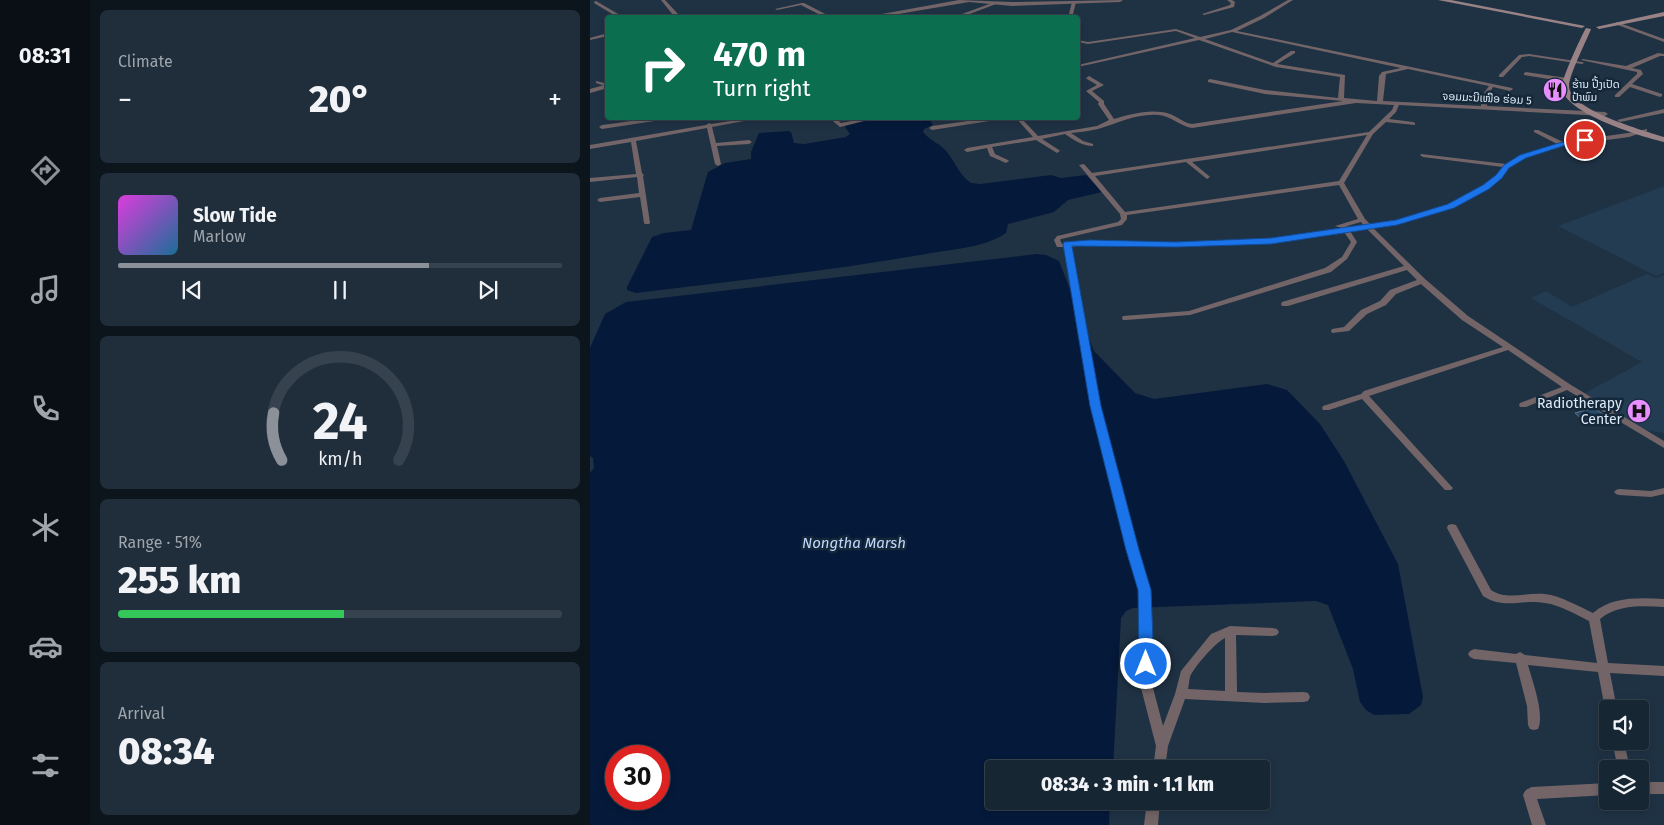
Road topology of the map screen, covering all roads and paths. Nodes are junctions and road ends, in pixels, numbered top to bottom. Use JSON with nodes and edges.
{"nodes":[{"id":1,"x":663,"y":0,"type":"edge"},
{"id":2,"x":977,"y":0,"type":"edge"},
{"id":3,"x":1120,"y":0,"type":"edge"},
{"id":4,"x":1229,"y":0,"type":"edge"},
{"id":5,"x":1291,"y":0,"type":"edge"},
{"id":6,"x":1442,"y":0,"type":"edge"},
{"id":7,"x":1452,"y":0,"type":"edge"},
{"id":8,"x":1078,"y":1,"type":"edge"},
{"id":9,"x":595,"y":2,"type":"dead end"},
{"id":10,"x":994,"y":4,"type":"junction"},
{"id":11,"x":777,"y":9,"type":"dead end"},
{"id":12,"x":960,"y":14,"type":"edge"},
{"id":13,"x":1204,"y":14,"type":"dead end"},
{"id":14,"x":1660,"y":14,"type":"edge"},
{"id":15,"x":618,"y":15,"type":"edge"},
{"id":16,"x":676,"y":15,"type":"edge"},
{"id":17,"x":825,"y":15,"type":"edge"},
{"id":18,"x":881,"y":15,"type":"edge"},
{"id":19,"x":1071,"y":15,"type":"edge"},
{"id":20,"x":1664,"y":18,"type":"edge"},
{"id":21,"x":1619,"y":23,"type":"junction"},
{"id":22,"x":1590,"y":27,"type":"junction"},
{"id":23,"x":1232,"y":31,"type":"junction"},
{"id":24,"x":605,"y":35,"type":"edge"},
{"id":25,"x":1198,"y":38,"type":"junction"},
{"id":26,"x":590,"y":39,"type":"edge"},
{"id":27,"x":1080,"y":41,"type":"edge"},
{"id":28,"x":1664,"y":41,"type":"edge"},
{"id":29,"x":1293,"y":52,"type":"dead end"},
{"id":30,"x":1663,"y":54,"type":"edge"},
{"id":31,"x":1580,"y":62,"type":"junction"},
{"id":32,"x":1274,"y":64,"type":"junction"},
{"id":33,"x":1080,"y":66,"type":"edge"},
{"id":34,"x":1408,"y":67,"type":"junction"},
{"id":35,"x":1627,"y":68,"type":"junction"},
{"id":36,"x":1526,"y":74,"type":"dead end"},
{"id":37,"x":1501,"y":76,"type":"dead end"},
{"id":38,"x":1089,"y":78,"type":"dead end"},
{"id":39,"x":1567,"y":80,"type":"junction"},
{"id":40,"x":1210,"y":81,"type":"dead end"},
{"id":41,"x":598,"y":82,"type":"dead end"},
{"id":42,"x":605,"y":85,"type":"edge"},
{"id":43,"x":1492,"y":85,"type":"junction"},
{"id":44,"x":1629,"y":85,"type":"junction"},
{"id":45,"x":605,"y":87,"type":"edge"},
{"id":46,"x":1510,"y":89,"type":"dead end"},
{"id":47,"x":590,"y":92,"type":"edge"},
{"id":48,"x":1660,"y":95,"type":"dead end"},
{"id":49,"x":1617,"y":96,"type":"dead end"},
{"id":50,"x":1342,"y":99,"type":"junction"},
{"id":51,"x":1356,"y":101,"type":"junction"},
{"id":52,"x":1380,"y":102,"type":"junction"},
{"id":53,"x":1397,"y":103,"type":"junction"},
{"id":54,"x":1484,"y":107,"type":"junction"},
{"id":55,"x":1664,"y":111,"type":"edge"},
{"id":56,"x":1596,"y":114,"type":"junction"},
{"id":57,"x":1605,"y":114,"type":"junction"},
{"id":58,"x":648,"y":120,"type":"edge"},
{"id":59,"x":730,"y":120,"type":"edge"},
{"id":60,"x":835,"y":120,"type":"edge"},
{"id":61,"x":863,"y":120,"type":"edge"},
{"id":62,"x":983,"y":120,"type":"edge"},
{"id":63,"x":1020,"y":120,"type":"edge"},
{"id":64,"x":1112,"y":120,"type":"junction"},
{"id":65,"x":1386,"y":120,"type":"junction"},
{"id":66,"x":1620,"y":120,"type":"junction"},
{"id":67,"x":716,"y":121,"type":"edge"},
{"id":68,"x":1413,"y":124,"type":"dead end"},
{"id":69,"x":709,"y":125,"type":"junction"},
{"id":70,"x":602,"y":127,"type":"dead end"},
{"id":71,"x":932,"y":128,"type":"dead end"},
{"id":72,"x":1536,"y":131,"type":"dead end"},
{"id":73,"x":1642,"y":131,"type":"junction"},
{"id":74,"x":1065,"y":132,"type":"junction"},
{"id":75,"x":1371,"y":133,"type":"junction"},
{"id":76,"x":1036,"y":137,"type":"junction"},
{"id":77,"x":633,"y":139,"type":"junction"},
{"id":78,"x":1664,"y":139,"type":"edge"},
{"id":79,"x":749,"y":142,"type":"dead end"},
{"id":80,"x":1562,"y":144,"type":"junction"},
{"id":81,"x":713,"y":145,"type":"junction"},
{"id":82,"x":1091,"y":145,"type":"dead end"},
{"id":83,"x":988,"y":146,"type":"junction"},
{"id":84,"x":590,"y":147,"type":"edge"},
{"id":85,"x":967,"y":150,"type":"dead end"},
{"id":86,"x":1057,"y":151,"type":"dead end"},
{"id":87,"x":1423,"y":155,"type":"dead end"},
{"id":88,"x":1006,"y":161,"type":"dead end"},
{"id":89,"x":1189,"y":162,"type":"junction"},
{"id":90,"x":718,"y":164,"type":"dead end"},
{"id":91,"x":1082,"y":165,"type":"dead end"},
{"id":92,"x":1507,"y":166,"type":"junction"},
{"id":93,"x":641,"y":175,"type":"junction"},
{"id":94,"x":1091,"y":175,"type":"junction"},
{"id":95,"x":1207,"y":178,"type":"dead end"},
{"id":96,"x":590,"y":180,"type":"edge"},
{"id":97,"x":1341,"y":183,"type":"junction"},
{"id":98,"x":642,"y":194,"type":"junction"},
{"id":99,"x":600,"y":200,"type":"dead end"},
{"id":100,"x":1123,"y":214,"type":"junction"},
{"id":101,"x":648,"y":223,"type":"dead end"},
{"id":102,"x":1365,"y":223,"type":"junction"},
{"id":103,"x":1345,"y":227,"type":"junction"},
{"id":104,"x":1067,"y":244,"type":"junction"},
{"id":105,"x":1409,"y":267,"type":"junction"},
{"id":106,"x":1422,"y":281,"type":"junction"},
{"id":107,"x":1285,"y":304,"type":"dead end"},
{"id":108,"x":1126,"y":318,"type":"dead end"},
{"id":109,"x":1335,"y":331,"type":"dead end"},
{"id":110,"x":1507,"y":348,"type":"junction"},
{"id":111,"x":1568,"y":387,"type":"junction"},
{"id":112,"x":1364,"y":396,"type":"junction"},
{"id":113,"x":1523,"y":405,"type":"dead end"},
{"id":114,"x":1326,"y":408,"type":"dead end"},
{"id":115,"x":1664,"y":445,"type":"edge"},
{"id":116,"x":1448,"y":488,"type":"dead end"},
{"id":117,"x":1619,"y":492,"type":"dead end"},
{"id":118,"x":1663,"y":493,"type":"edge"},
{"id":119,"x":1452,"y":528,"type":"dead end"},
{"id":120,"x":1664,"y":603,"type":"edge"},
{"id":121,"x":1594,"y":618,"type":"junction"},
{"id":122,"x":1230,"y":630,"type":"junction"},
{"id":123,"x":1273,"y":632,"type":"dead end"},
{"id":124,"x":1474,"y":654,"type":"dead end"},
{"id":125,"x":1520,"y":657,"type":"junction"},
{"id":126,"x":1602,"y":668,"type":"junction"},
{"id":127,"x":1664,"y":671,"type":"edge"},
{"id":128,"x":1182,"y":694,"type":"junction"},
{"id":129,"x":1231,"y":697,"type":"junction"},
{"id":130,"x":1304,"y":697,"type":"dead end"},
{"id":131,"x":1609,"y":700,"type":"edge"},
{"id":132,"x":1534,"y":725,"type":"dead end"},
{"id":133,"x":1162,"y":746,"type":"junction"},
{"id":134,"x":1161,"y":760,"type":"edge"},
{"id":135,"x":1649,"y":788,"type":"edge"},
{"id":136,"x":1664,"y":788,"type":"edge"},
{"id":137,"x":1599,"y":789,"type":"edge"},
{"id":138,"x":1153,"y":810,"type":"edge"},
{"id":139,"x":1152,"y":825,"type":"edge"},
{"id":140,"x":1539,"y":825,"type":"edge"}],
"edges":[{"from":1,"to":16,"type":"street"},
{"from":2,"to":10,"type":"street"},
{"from":2,"to":18,"type":"street"},
{"from":3,"to":8,"type":"street"},
{"from":4,"to":13,"type":"street"},
{"from":5,"to":23,"type":"street"},
{"from":6,"to":22,"type":"main road"},
{"from":7,"to":22,"type":"main road"},
{"from":8,"to":10,"type":"street"},
{"from":8,"to":19,"type":"street"},
{"from":9,"to":15,"type":"street"},
{"from":10,"to":12,"type":"street"},
{"from":11,"to":17,"type":"street"},
{"from":14,"to":20,"type":"street"},
{"from":14,"to":21,"type":"main road"},
{"from":21,"to":22,"type":"main road"},
{"from":21,"to":28,"type":"street"},
{"from":22,"to":31,"type":"main road"},
{"from":23,"to":25,"type":"street"},
{"from":23,"to":34,"type":"street"},
{"from":24,"to":26,"type":"street"},
{"from":25,"to":27,"type":"street"},
{"from":25,"to":32,"type":"street"},
{"from":25,"to":33,"type":"street"},
{"from":29,"to":32,"type":"street"},
{"from":30,"to":35,"type":"street"},
{"from":31,"to":35,"type":"street"},
{"from":31,"to":37,"type":"street"},
{"from":31,"to":39,"type":"main road"},
{"from":31,"to":57,"type":"main road"},
{"from":32,"to":50,"type":"street"},
{"from":34,"to":43,"type":"street"},
{"from":34,"to":52,"type":"street"},
{"from":35,"to":44,"type":"street"},
{"from":36,"to":39,"type":"street"},
{"from":38,"to":64,"type":"street"},
{"from":39,"to":56,"type":"main road"},
{"from":40,"to":50,"type":"street"},
{"from":41,"to":42,"type":"street"},
{"from":43,"to":46,"type":"street"},
{"from":43,"to":54,"type":"street"},
{"from":44,"to":48,"type":"street"},
{"from":44,"to":49,"type":"street"},
{"from":45,"to":47,"type":"street"},
{"from":50,"to":51,"type":"street"},
{"from":51,"to":52,"type":"street","name":"ຈອມມະນີເໜືອ ຮ່ອມ 5"},
{"from":51,"to":64,"type":"street"},
{"from":52,"to":53,"type":"street","name":"ຈອມມະນີເໜືອ ຮ່ອມ 5"},
{"from":53,"to":54,"type":"street","name":"ຈອມມະນີເໜືອ ຮ່ອມ 5"},
{"from":53,"to":65,"type":"street"},
{"from":54,"to":56,"type":"street","name":"ຈອມມະນີເໜືອ ຮ່ອມ 5"},
{"from":55,"to":66,"type":"street"},
{"from":56,"to":57,"type":"street","name":"ຈອມມະນີເໜືອ ຮ່ອມ 5"},
{"from":56,"to":73,"type":"main road"},
{"from":57,"to":66,"type":"main road"},
{"from":58,"to":70,"type":"street"},
{"from":59,"to":67,"type":"street"},
{"from":60,"to":61,"type":"street"},
{"from":62,"to":71,"type":"street"},
{"from":63,"to":76,"type":"street"},
{"from":64,"to":74,"type":"street"},
{"from":65,"to":68,"type":"street"},
{"from":65,"to":75,"type":"street"},
{"from":66,"to":73,"type":"main road"},
{"from":67,"to":69,"type":"street"},
{"from":69,"to":77,"type":"street"},
{"from":69,"to":81,"type":"street"},
{"from":72,"to":80,"type":"street"},
{"from":73,"to":78,"type":"main road"},
{"from":73,"to":80,"type":"street"},
{"from":74,"to":76,"type":"street"},
{"from":74,"to":82,"type":"street"},
{"from":75,"to":89,"type":"street"},
{"from":75,"to":97,"type":"street"},
{"from":76,"to":83,"type":"street"},
{"from":76,"to":86,"type":"street"},
{"from":77,"to":84,"type":"street"},
{"from":77,"to":93,"type":"street"},
{"from":79,"to":81,"type":"street"},
{"from":80,"to":92,"type":"street"},
{"from":81,"to":90,"type":"street"},
{"from":83,"to":85,"type":"street"},
{"from":83,"to":88,"type":"street"},
{"from":87,"to":92,"type":"street"},
{"from":89,"to":94,"type":"street"},
{"from":89,"to":95,"type":"street"},
{"from":91,"to":94,"type":"street"},
{"from":92,"to":102,"type":"street"},
{"from":93,"to":96,"type":"street"},
{"from":93,"to":98,"type":"street"},
{"from":94,"to":100,"type":"street"},
{"from":97,"to":100,"type":"street"},
{"from":97,"to":102,"type":"street"},
{"from":98,"to":99,"type":"street"},
{"from":98,"to":101,"type":"street"},
{"from":100,"to":104,"type":"street"},
{"from":102,"to":103,"type":"street"},
{"from":102,"to":105,"type":"street"},
{"from":103,"to":104,"type":"street"},
{"from":103,"to":108,"type":"street"},
{"from":104,"to":133,"type":"street"},
{"from":105,"to":106,"type":"street"},
{"from":105,"to":107,"type":"street"},
{"from":106,"to":109,"type":"street"},
{"from":106,"to":110,"type":"street"},
{"from":110,"to":111,"type":"street"},
{"from":110,"to":112,"type":"street"},
{"from":111,"to":113,"type":"street"},
{"from":111,"to":115,"type":"street"},
{"from":112,"to":114,"type":"street"},
{"from":112,"to":116,"type":"street"},
{"from":117,"to":118,"type":"street"},
{"from":119,"to":121,"type":"street"},
{"from":120,"to":121,"type":"street"},
{"from":121,"to":126,"type":"street"},
{"from":122,"to":123,"type":"street"},
{"from":122,"to":128,"type":"street"},
{"from":122,"to":129,"type":"street"},
{"from":124,"to":125,"type":"street"},
{"from":125,"to":126,"type":"street"},
{"from":125,"to":132,"type":"street"},
{"from":126,"to":127,"type":"street"},
{"from":126,"to":131,"type":"street"},
{"from":128,"to":129,"type":"street"},
{"from":128,"to":133,"type":"street"},
{"from":129,"to":130,"type":"street"},
{"from":133,"to":134,"type":"street"},
{"from":135,"to":136,"type":"street"},
{"from":137,"to":140,"type":"street"},
{"from":138,"to":139,"type":"street"}]}
